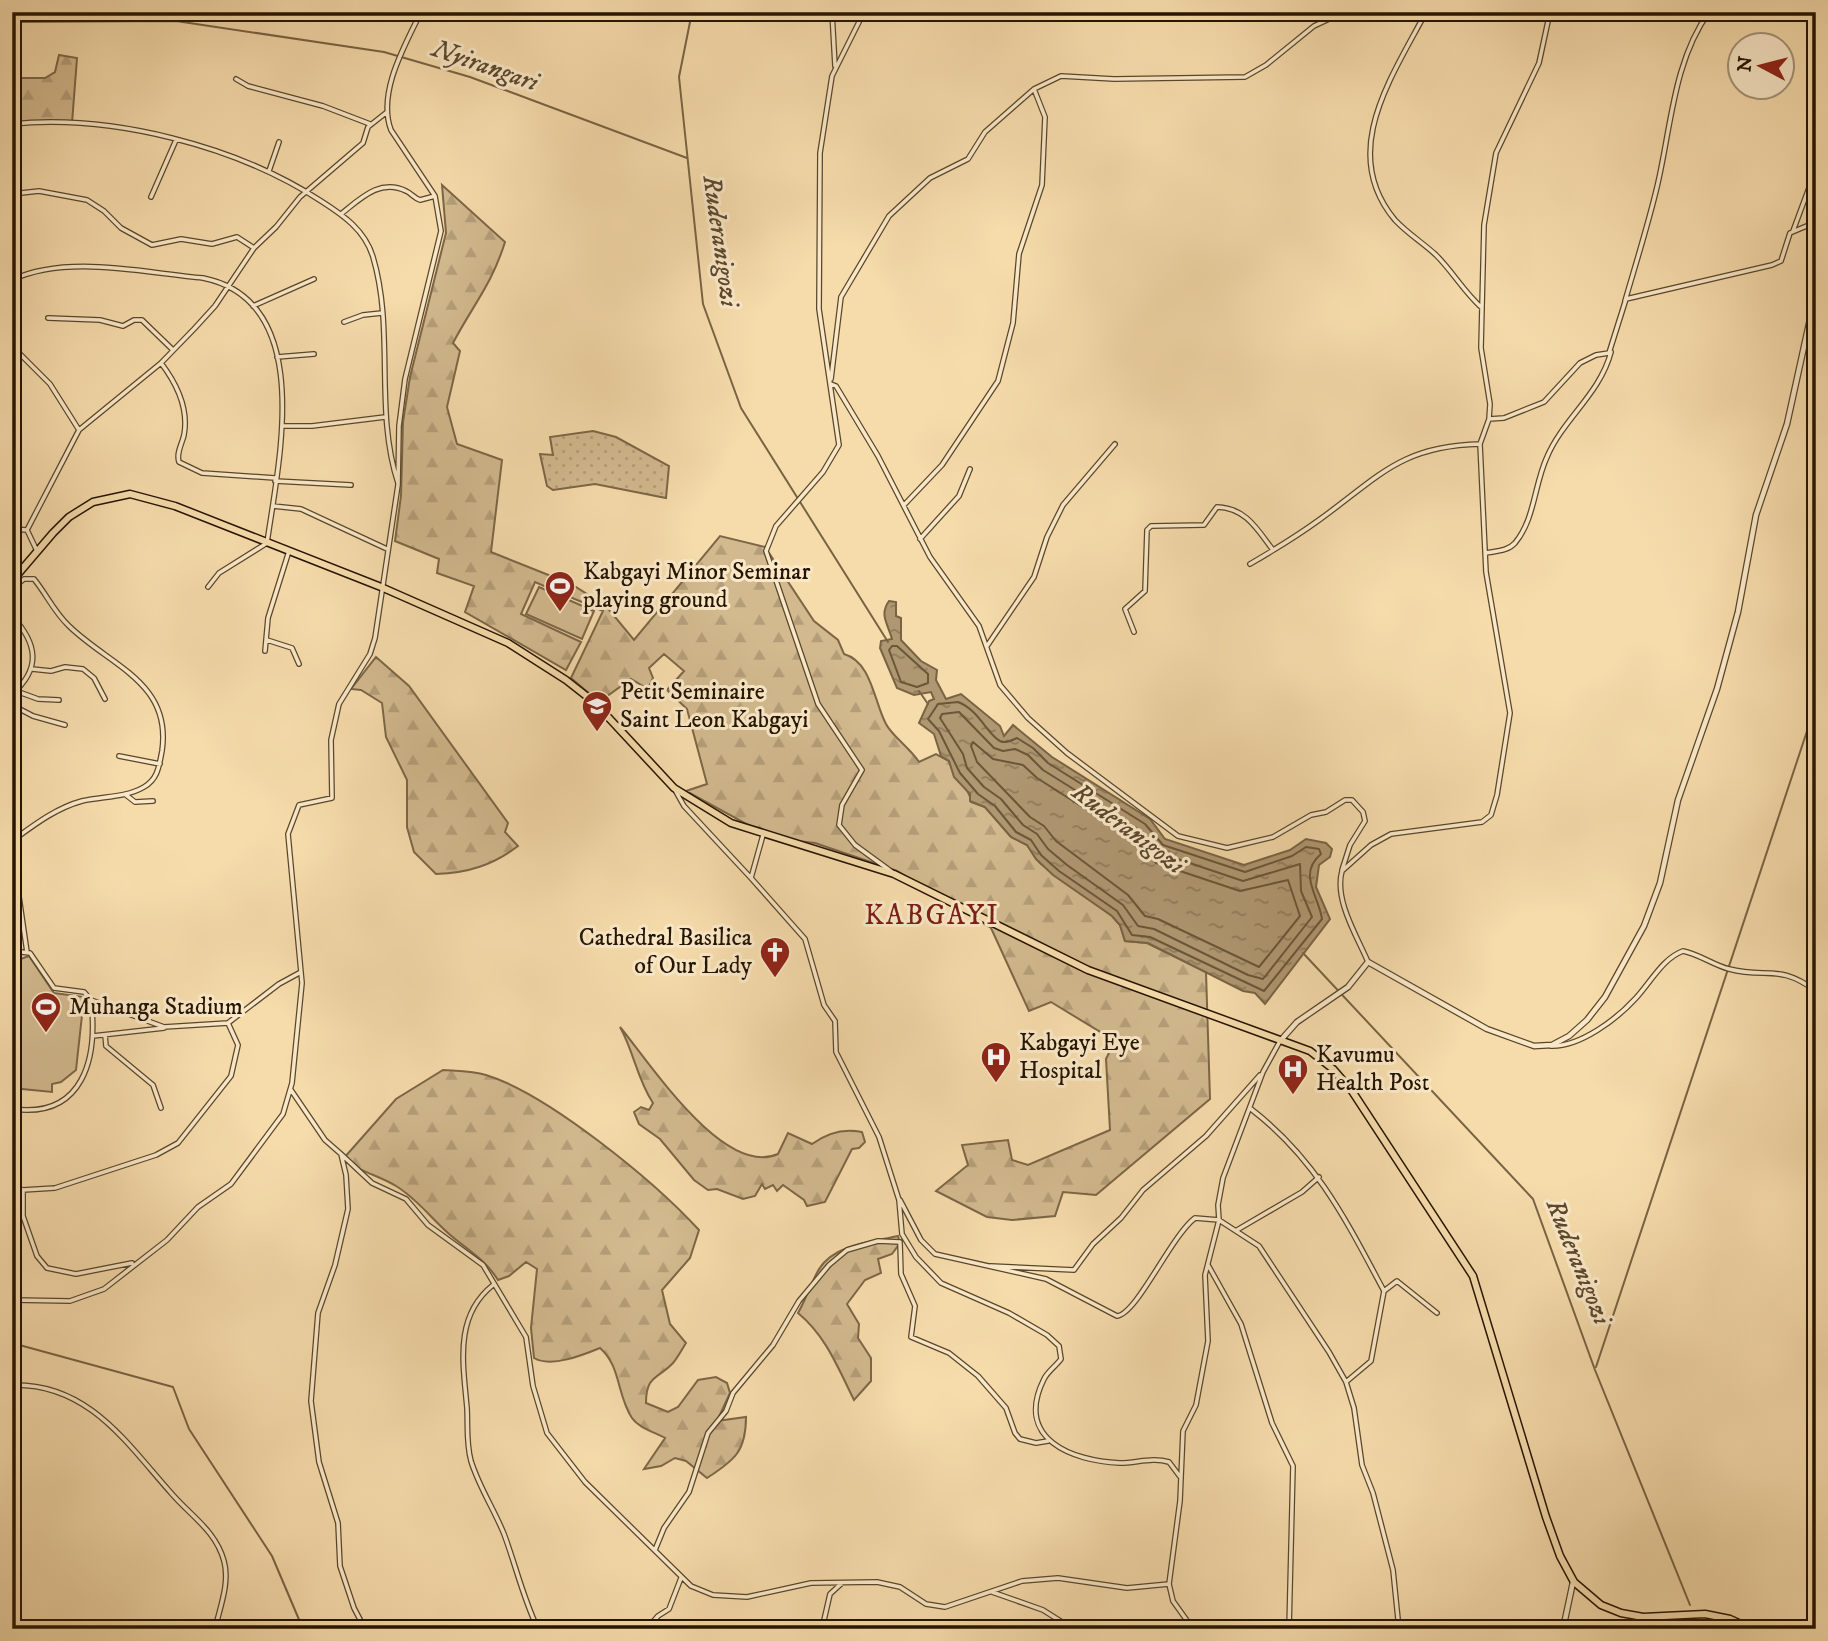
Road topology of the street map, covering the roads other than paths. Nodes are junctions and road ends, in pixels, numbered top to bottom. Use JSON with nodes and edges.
{"nodes":[{"id":1,"x":421,"y":12,"type":"edge"},
{"id":2,"x":832,"y":12,"type":"edge"},
{"id":3,"x":864,"y":12,"type":"edge"},
{"id":4,"x":1344,"y":12,"type":"edge"},
{"id":5,"x":1426,"y":12,"type":"edge"},
{"id":6,"x":1550,"y":12,"type":"edge"},
{"id":7,"x":1709,"y":12,"type":"edge"},
{"id":8,"x":835,"y":68,"type":"junction"},
{"id":9,"x":236,"y":79,"type":"dead end"},
{"id":10,"x":1034,"y":89,"type":"junction"},
{"id":11,"x":387,"y":112,"type":"junction"},
{"id":12,"x":12,"y":124,"type":"edge"},
{"id":13,"x":370,"y":124,"type":"junction"},
{"id":14,"x":177,"y":140,"type":"junction"},
{"id":15,"x":279,"y":142,"type":"dead end"},
{"id":16,"x":1816,"y":169,"type":"edge"},
{"id":17,"x":269,"y":171,"type":"junction"},
{"id":18,"x":308,"y":192,"type":"junction"},
{"id":19,"x":12,"y":194,"type":"edge"},
{"id":20,"x":435,"y":196,"type":"junction"},
{"id":21,"x":151,"y":197,"type":"dead end"},
{"id":22,"x":341,"y":215,"type":"junction"},
{"id":23,"x":1816,"y":222,"type":"edge"},
{"id":24,"x":1793,"y":231,"type":"junction"},
{"id":25,"x":254,"y":248,"type":"junction"},
{"id":26,"x":314,"y":279,"type":"dead end"},
{"id":27,"x":12,"y":281,"type":"edge"},
{"id":28,"x":229,"y":286,"type":"junction"},
{"id":29,"x":1816,"y":292,"type":"edge"},
{"id":30,"x":1625,"y":301,"type":"junction"},
{"id":31,"x":253,"y":306,"type":"junction"},
{"id":32,"x":1482,"y":308,"type":"junction"},
{"id":33,"x":382,"y":313,"type":"junction"},
{"id":34,"x":48,"y":318,"type":"dead end"},
{"id":35,"x":344,"y":322,"type":"dead end"},
{"id":36,"x":12,"y":346,"type":"edge"},
{"id":37,"x":173,"y":350,"type":"junction"},
{"id":38,"x":1611,"y":350,"type":"junction"},
{"id":39,"x":314,"y":354,"type":"dead end"},
{"id":40,"x":277,"y":358,"type":"junction"},
{"id":41,"x":161,"y":363,"type":"junction"},
{"id":42,"x":830,"y":382,"type":"junction"},
{"id":43,"x":385,"y":417,"type":"junction"},
{"id":44,"x":1489,"y":419,"type":"junction"},
{"id":45,"x":282,"y":426,"type":"junction"},
{"id":46,"x":79,"y":430,"type":"junction"},
{"id":47,"x":1115,"y":444,"type":"dead end"},
{"id":48,"x":1480,"y":444,"type":"junction"},
{"id":49,"x":970,"y":469,"type":"dead end"},
{"id":50,"x":275,"y":479,"type":"junction"},
{"id":51,"x":351,"y":485,"type":"dead end"},
{"id":52,"x":398,"y":485,"type":"junction"},
{"id":53,"x":904,"y":505,"type":"junction"},
{"id":54,"x":273,"y":506,"type":"junction"},
{"id":55,"x":12,"y":529,"type":"edge"},
{"id":56,"x":27,"y":530,"type":"junction"},
{"id":57,"x":920,"y":539,"type":"junction"},
{"id":58,"x":267,"y":543,"type":"junction"},
{"id":59,"x":387,"y":549,"type":"junction"},
{"id":60,"x":1273,"y":550,"type":"junction"},
{"id":61,"x":37,"y":551,"type":"junction"},
{"id":62,"x":289,"y":551,"type":"junction"},
{"id":63,"x":1485,"y":553,"type":"junction"},
{"id":64,"x":1251,"y":564,"type":"dead end"},
{"id":65,"x":12,"y":580,"type":"edge"},
{"id":66,"x":208,"y":587,"type":"dead end"},
{"id":67,"x":381,"y":587,"type":"junction"},
{"id":68,"x":12,"y":589,"type":"edge"},
{"id":69,"x":12,"y":616,"type":"edge"},
{"id":70,"x":1134,"y":632,"type":"dead end"},
{"id":71,"x":267,"y":640,"type":"junction"},
{"id":72,"x":987,"y":646,"type":"junction"},
{"id":73,"x":265,"y":651,"type":"dead end"},
{"id":74,"x":299,"y":664,"type":"dead end"},
{"id":75,"x":32,"y":669,"type":"junction"},
{"id":76,"x":14,"y":692,"type":"edge"},
{"id":77,"x":105,"y":699,"type":"dead end"},
{"id":78,"x":59,"y":700,"type":"dead end"},
{"id":79,"x":12,"y":705,"type":"edge"},
{"id":80,"x":12,"y":721,"type":"edge"},
{"id":81,"x":65,"y":725,"type":"dead end"},
{"id":82,"x":12,"y":739,"type":"edge"},
{"id":83,"x":119,"y":756,"type":"dead end"},
{"id":84,"x":160,"y":764,"type":"junction"},
{"id":85,"x":674,"y":788,"type":"junction"},
{"id":86,"x":126,"y":794,"type":"junction"},
{"id":87,"x":153,"y":802,"type":"dead end"},
{"id":88,"x":763,"y":835,"type":"junction"},
{"id":89,"x":12,"y":841,"type":"edge"},
{"id":90,"x":1342,"y":871,"type":"junction"},
{"id":91,"x":894,"y":874,"type":"junction"},
{"id":92,"x":751,"y":878,"type":"junction"},
{"id":93,"x":18,"y":890,"type":"dead end"},
{"id":94,"x":12,"y":951,"type":"edge"},
{"id":95,"x":27,"y":952,"type":"junction"},
{"id":96,"x":1368,"y":962,"type":"junction"},
{"id":97,"x":302,"y":972,"type":"junction"},
{"id":98,"x":1816,"y":991,"type":"edge"},
{"id":99,"x":91,"y":999,"type":"junction"},
{"id":100,"x":228,"y":1023,"type":"junction"},
{"id":101,"x":164,"y":1027,"type":"junction"},
{"id":102,"x":105,"y":1035,"type":"junction"},
{"id":103,"x":93,"y":1037,"type":"junction"},
{"id":104,"x":1281,"y":1040,"type":"junction"},
{"id":105,"x":1548,"y":1045,"type":"junction"},
{"id":106,"x":1263,"y":1072,"type":"junction"},
{"id":107,"x":291,"y":1090,"type":"junction"},
{"id":108,"x":161,"y":1108,"type":"dead end"},
{"id":109,"x":12,"y":1109,"type":"edge"},
{"id":110,"x":1250,"y":1109,"type":"junction"},
{"id":111,"x":341,"y":1154,"type":"junction"},
{"id":112,"x":1319,"y":1177,"type":"junction"},
{"id":113,"x":12,"y":1186,"type":"edge"},
{"id":114,"x":23,"y":1190,"type":"junction"},
{"id":115,"x":900,"y":1200,"type":"junction"},
{"id":116,"x":1219,"y":1220,"type":"junction"},
{"id":117,"x":1237,"y":1230,"type":"junction"},
{"id":118,"x":902,"y":1234,"type":"junction"},
{"id":119,"x":900,"y":1242,"type":"junction"},
{"id":120,"x":134,"y":1263,"type":"junction"},
{"id":121,"x":1207,"y":1264,"type":"junction"},
{"id":122,"x":984,"y":1266,"type":"junction"},
{"id":123,"x":494,"y":1285,"type":"junction"},
{"id":124,"x":1384,"y":1291,"type":"junction"},
{"id":125,"x":12,"y":1300,"type":"edge"},
{"id":126,"x":1437,"y":1312,"type":"dead end"},
{"id":127,"x":1346,"y":1382,"type":"junction"},
{"id":128,"x":12,"y":1385,"type":"edge"},
{"id":129,"x":1048,"y":1441,"type":"junction"},
{"id":130,"x":1181,"y":1478,"type":"junction"},
{"id":131,"x":655,"y":1550,"type":"junction"},
{"id":132,"x":681,"y":1578,"type":"junction"},
{"id":133,"x":844,"y":1581,"type":"junction"},
{"id":134,"x":1574,"y":1582,"type":"junction"},
{"id":135,"x":1169,"y":1584,"type":"junction"},
{"id":136,"x":990,"y":1592,"type":"junction"},
{"id":137,"x":215,"y":1629,"type":"edge"},
{"id":138,"x":365,"y":1629,"type":"edge"},
{"id":139,"x":538,"y":1629,"type":"edge"},
{"id":140,"x":647,"y":1629,"type":"edge"},
{"id":141,"x":822,"y":1629,"type":"edge"},
{"id":142,"x":1073,"y":1629,"type":"edge"},
{"id":143,"x":1193,"y":1629,"type":"edge"},
{"id":144,"x":1290,"y":1629,"type":"edge"},
{"id":145,"x":1399,"y":1629,"type":"edge"},
{"id":146,"x":1563,"y":1629,"type":"edge"},
{"id":147,"x":1752,"y":1629,"type":"edge"}],
"edges":[{"from":1,"to":11,"type":"street"},
{"from":2,"to":8,"type":"street"},
{"from":3,"to":8,"type":"street"},
{"from":4,"to":10,"type":"street"},
{"from":5,"to":32,"type":"street"},
{"from":6,"to":32,"type":"street"},
{"from":7,"to":30,"type":"street"},
{"from":8,"to":42,"type":"street"},
{"from":9,"to":13,"type":"street"},
{"from":10,"to":42,"type":"street"},
{"from":10,"to":53,"type":"street"},
{"from":11,"to":13,"type":"street"},
{"from":11,"to":20,"type":"street"},
{"from":12,"to":14,"type":"street"},
{"from":13,"to":18,"type":"street"},
{"from":14,"to":17,"type":"street"},
{"from":14,"to":21,"type":"street"},
{"from":15,"to":17,"type":"street"},
{"from":16,"to":24,"type":"street"},
{"from":17,"to":18,"type":"street"},
{"from":18,"to":22,"type":"street"},
{"from":18,"to":25,"type":"street"},
{"from":19,"to":25,"type":"street"},
{"from":20,"to":22,"type":"street"},
{"from":20,"to":52,"type":"street"},
{"from":22,"to":33,"type":"street"},
{"from":23,"to":24,"type":"street"},
{"from":24,"to":30,"type":"street"},
{"from":25,"to":28,"type":"street"},
{"from":26,"to":31,"type":"street"},
{"from":27,"to":28,"type":"street"},
{"from":28,"to":31,"type":"street"},
{"from":28,"to":37,"type":"street"},
{"from":29,"to":105,"type":"street"},
{"from":30,"to":38,"type":"street"},
{"from":31,"to":40,"type":"street"},
{"from":32,"to":44,"type":"street"},
{"from":33,"to":35,"type":"street"},
{"from":33,"to":43,"type":"street"},
{"from":34,"to":37,"type":"street"},
{"from":36,"to":46,"type":"street"},
{"from":37,"to":41,"type":"street"},
{"from":38,"to":44,"type":"street"},
{"from":38,"to":63,"type":"street"},
{"from":39,"to":40,"type":"street"},
{"from":40,"to":45,"type":"street"},
{"from":41,"to":46,"type":"street"},
{"from":41,"to":50,"type":"street"},
{"from":42,"to":53,"type":"street"},
{"from":42,"to":91,"type":"street"},
{"from":43,"to":45,"type":"street"},
{"from":43,"to":52,"type":"street"},
{"from":44,"to":48,"type":"street"},
{"from":45,"to":50,"type":"street"},
{"from":46,"to":56,"type":"street"},
{"from":47,"to":72,"type":"street"},
{"from":48,"to":60,"type":"street"},
{"from":48,"to":63,"type":"street"},
{"from":49,"to":57,"type":"street"},
{"from":50,"to":51,"type":"street"},
{"from":50,"to":54,"type":"street"},
{"from":52,"to":59,"type":"street"},
{"from":53,"to":57,"type":"street"},
{"from":54,"to":58,"type":"street"},
{"from":54,"to":59,"type":"street"},
{"from":55,"to":56,"type":"street"},
{"from":56,"to":61,"type":"street"},
{"from":57,"to":72,"type":"street"},
{"from":58,"to":61,"type":"highway"},
{"from":58,"to":62,"type":"highway"},
{"from":58,"to":66,"type":"street"},
{"from":59,"to":67,"type":"street"},
{"from":60,"to":64,"type":"street"},
{"from":60,"to":70,"type":"street"},
{"from":61,"to":65,"type":"highway"},
{"from":62,"to":67,"type":"highway"},
{"from":62,"to":71,"type":"street"},
{"from":63,"to":90,"type":"street"},
{"from":67,"to":85,"type":"highway"},
{"from":67,"to":97,"type":"street"},
{"from":68,"to":84,"type":"street"},
{"from":69,"to":75,"type":"street"},
{"from":71,"to":73,"type":"street"},
{"from":71,"to":74,"type":"street"},
{"from":72,"to":90,"type":"street"},
{"from":75,"to":76,"type":"street"},
{"from":75,"to":77,"type":"street"},
{"from":76,"to":78,"type":"street"},
{"from":79,"to":81,"type":"street"},
{"from":80,"to":82,"type":"street"},
{"from":83,"to":84,"type":"street"},
{"from":84,"to":86,"type":"street"},
{"from":85,"to":88,"type":"highway"},
{"from":85,"to":92,"type":"street"},
{"from":86,"to":87,"type":"street"},
{"from":86,"to":89,"type":"street"},
{"from":88,"to":91,"type":"highway"},
{"from":88,"to":92,"type":"street"},
{"from":90,"to":96,"type":"street"},
{"from":91,"to":104,"type":"highway"},
{"from":92,"to":115,"type":"street"},
{"from":93,"to":95,"type":"street"},
{"from":94,"to":95,"type":"street"},
{"from":95,"to":99,"type":"street"},
{"from":96,"to":104,"type":"street"},
{"from":96,"to":105,"type":"street"},
{"from":97,"to":100,"type":"street"},
{"from":97,"to":107,"type":"street"},
{"from":98,"to":105,"type":"street"},
{"from":99,"to":101,"type":"street"},
{"from":99,"to":103,"type":"street"},
{"from":100,"to":101,"type":"street"},
{"from":100,"to":114,"type":"street"},
{"from":101,"to":102,"type":"street"},
{"from":102,"to":103,"type":"street"},
{"from":102,"to":108,"type":"street"},
{"from":103,"to":109,"type":"street"},
{"from":104,"to":106,"type":"street"},
{"from":104,"to":134,"type":"highway"},
{"from":106,"to":110,"type":"street"},
{"from":106,"to":122,"type":"street"},
{"from":107,"to":111,"type":"street"},
{"from":107,"to":120,"type":"street"},
{"from":110,"to":112,"type":"street"},
{"from":110,"to":116,"type":"street"},
{"from":111,"to":123,"type":"street"},
{"from":111,"to":138,"type":"street"},
{"from":112,"to":117,"type":"street"},
{"from":112,"to":124,"type":"street"},
{"from":113,"to":114,"type":"street"},
{"from":114,"to":120,"type":"street"},
{"from":115,"to":118,"type":"street"},
{"from":115,"to":122,"type":"street"},
{"from":116,"to":117,"type":"street"},
{"from":116,"to":121,"type":"street"},
{"from":116,"to":122,"type":"street"},
{"from":117,"to":127,"type":"street"},
{"from":118,"to":119,"type":"street"},
{"from":118,"to":129,"type":"street"},
{"from":119,"to":129,"type":"street"},
{"from":119,"to":131,"type":"street"},
{"from":120,"to":125,"type":"street"},
{"from":121,"to":130,"type":"street"},
{"from":121,"to":144,"type":"street"},
{"from":123,"to":131,"type":"street"},
{"from":123,"to":139,"type":"street"},
{"from":124,"to":126,"type":"street"},
{"from":124,"to":127,"type":"street"},
{"from":127,"to":145,"type":"street"},
{"from":128,"to":137,"type":"street"},
{"from":129,"to":130,"type":"street"},
{"from":130,"to":135,"type":"street"},
{"from":131,"to":132,"type":"street"},
{"from":132,"to":133,"type":"street"},
{"from":132,"to":140,"type":"street"},
{"from":133,"to":136,"type":"street"},
{"from":133,"to":141,"type":"street"},
{"from":134,"to":146,"type":"street"},
{"from":134,"to":147,"type":"highway"},
{"from":135,"to":136,"type":"street"},
{"from":135,"to":143,"type":"street"},
{"from":136,"to":142,"type":"street"}]}
